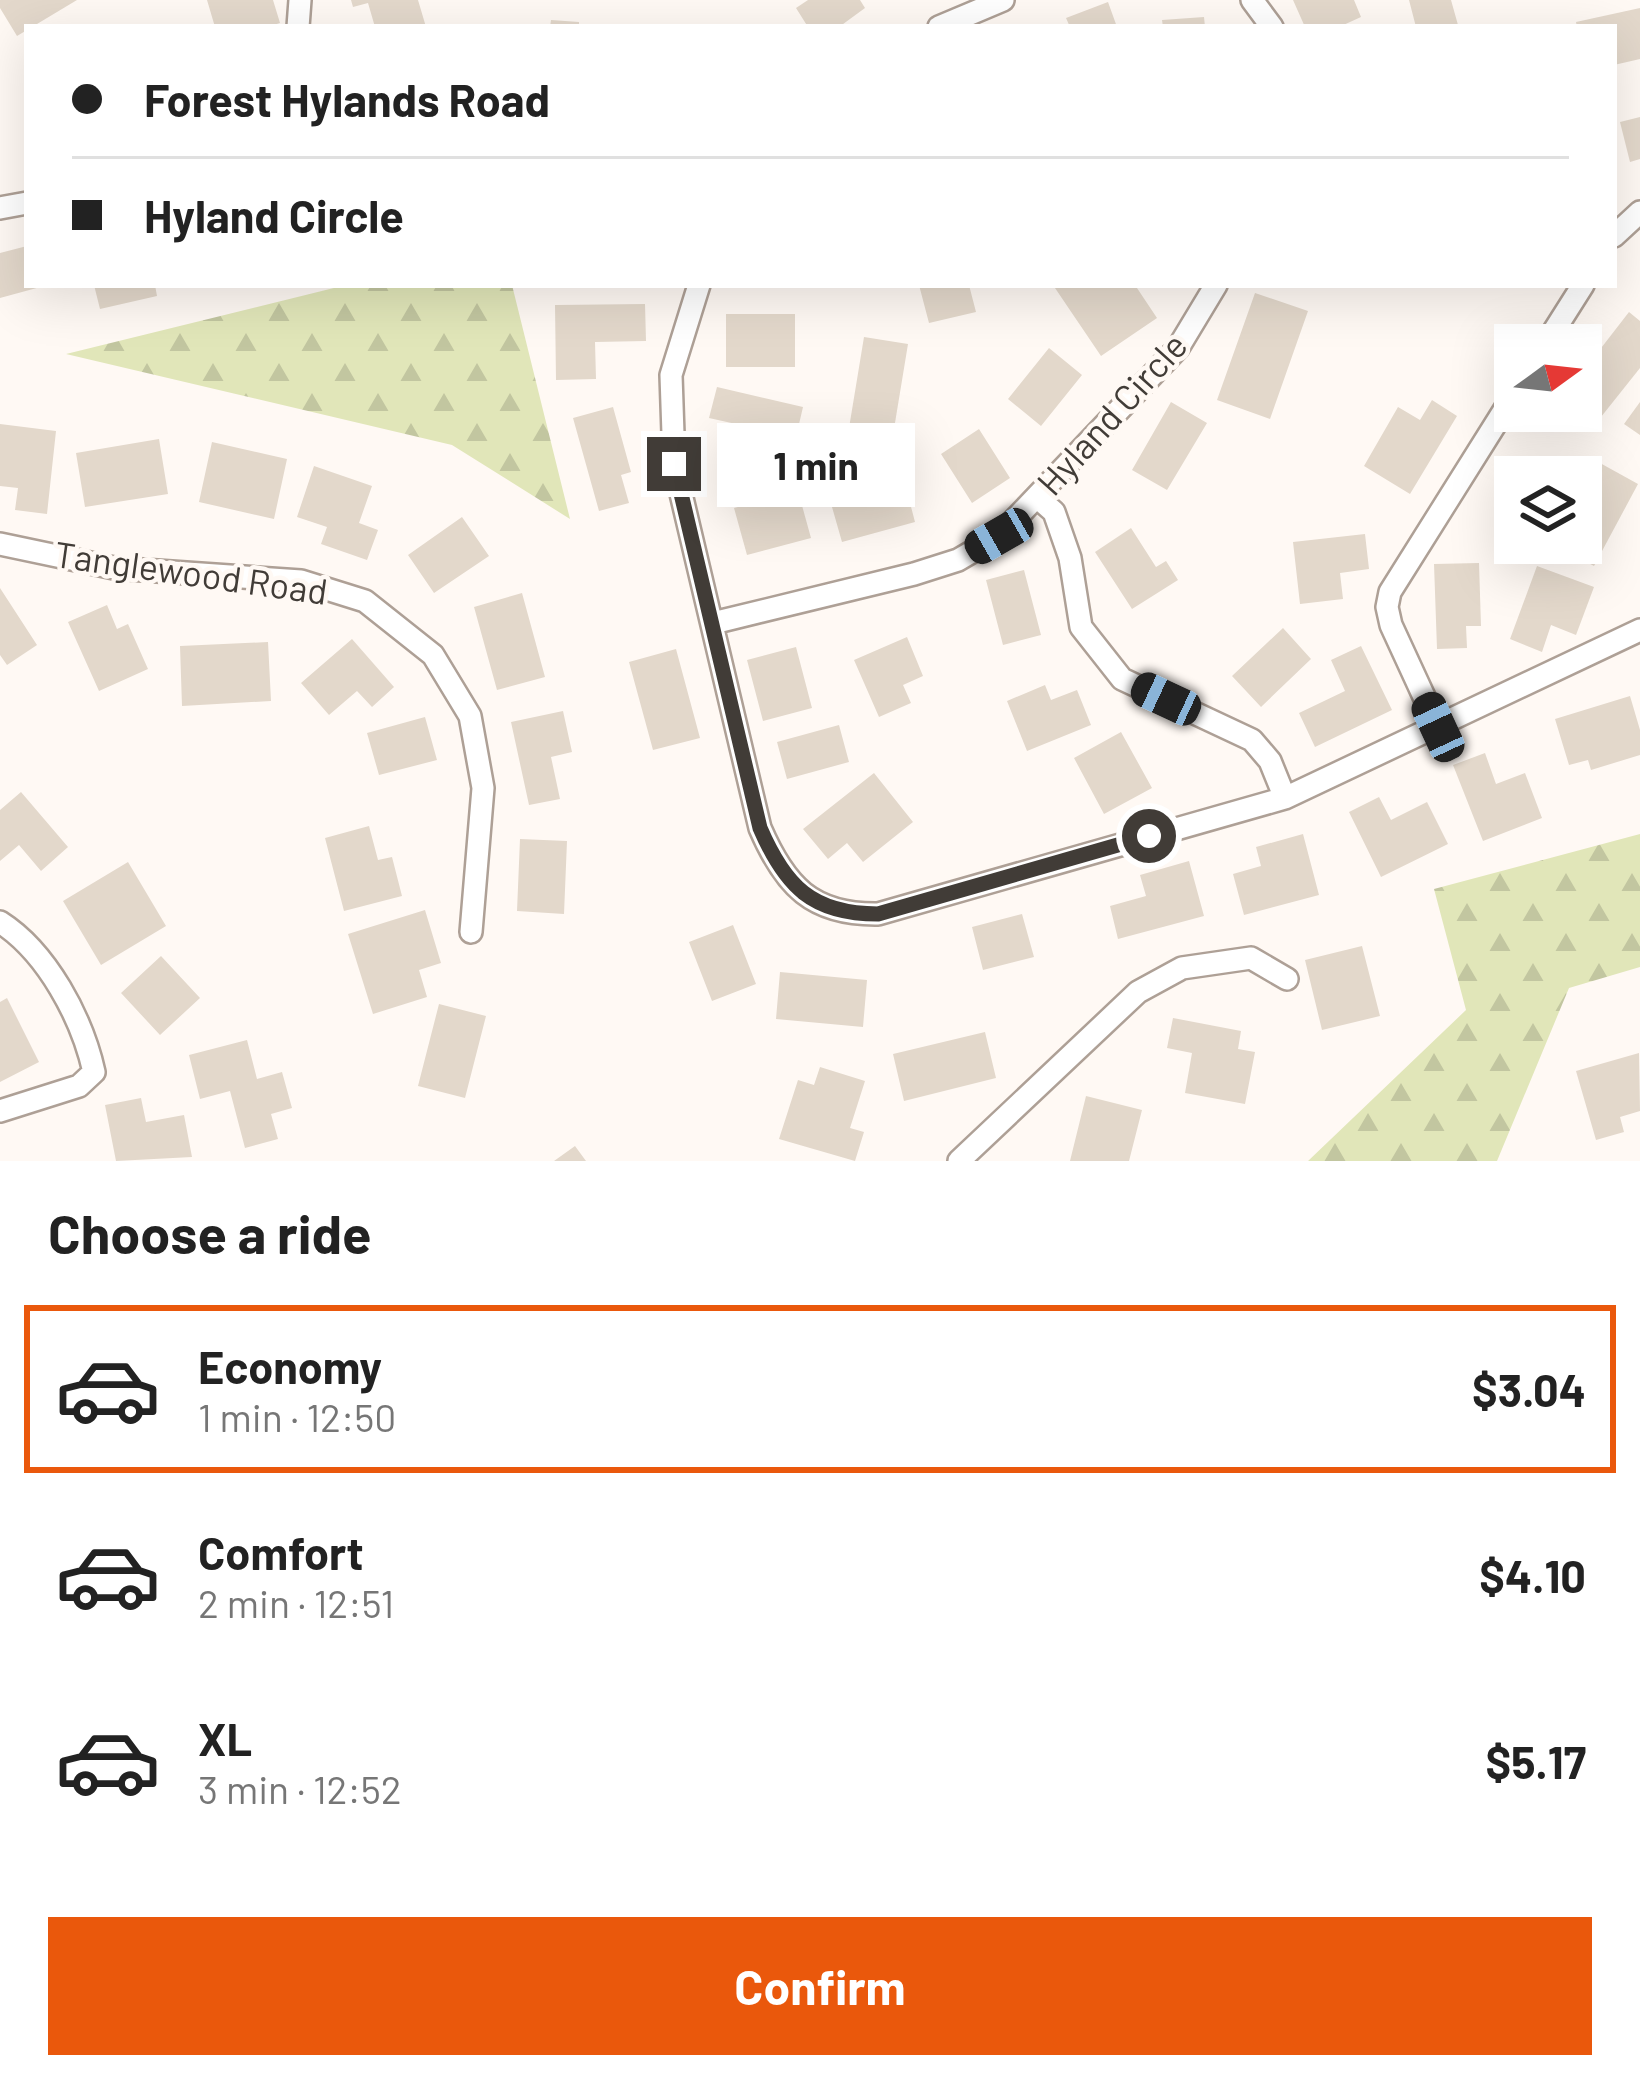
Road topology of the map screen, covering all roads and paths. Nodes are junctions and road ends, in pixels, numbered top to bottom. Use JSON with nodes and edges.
{"nodes":[{"id":1,"x":1003,"y":0,"type":"edge"},
{"id":2,"x":946,"y":24,"type":"edge"},
{"id":3,"x":1640,"y":212,"type":"edge"},
{"id":4,"x":1617,"y":233,"type":"edge"},
{"id":5,"x":698,"y":288,"type":"edge"},
{"id":6,"x":1214,"y":288,"type":"edge"},
{"id":7,"x":1581,"y":288,"type":"edge"},
{"id":8,"x":1558,"y":324,"type":"edge"},
{"id":9,"x":1494,"y":426,"type":"edge"},
{"id":10,"x":1038,"y":498,"type":"junction"},
{"id":11,"x":0,"y":544,"type":"edge"},
{"id":12,"x":713,"y":623,"type":"junction"},
{"id":13,"x":1640,"y":630,"type":"edge"},
{"id":14,"x":1438,"y":727,"type":"junction"},
{"id":15,"x":1285,"y":798,"type":"junction"},
{"id":16,"x":0,"y":922,"type":"edge"},
{"id":17,"x":471,"y":932,"type":"dead end"},
{"id":18,"x":1287,"y":979,"type":"dead end"},
{"id":19,"x":0,"y":1111,"type":"edge"},
{"id":20,"x":959,"y":1161,"type":"edge"}],
"edges":[{"from":1,"to":2,"type":"street"},
{"from":3,"to":4,"type":"street"},
{"from":5,"to":12,"type":"street"},
{"from":6,"to":10,"type":"street","name":"Hyland Circle"},
{"from":7,"to":8,"type":"street"},
{"from":9,"to":14,"type":"street"},
{"from":10,"to":12,"type":"street","name":"Hyland Circle"},
{"from":10,"to":15,"type":"street"},
{"from":11,"to":17,"type":"street","name":"Tanglewood Road"},
{"from":12,"to":15,"type":"street"},
{"from":13,"to":14,"type":"street"},
{"from":14,"to":15,"type":"street"},
{"from":16,"to":19,"type":"street"},
{"from":18,"to":20,"type":"street"}]}
